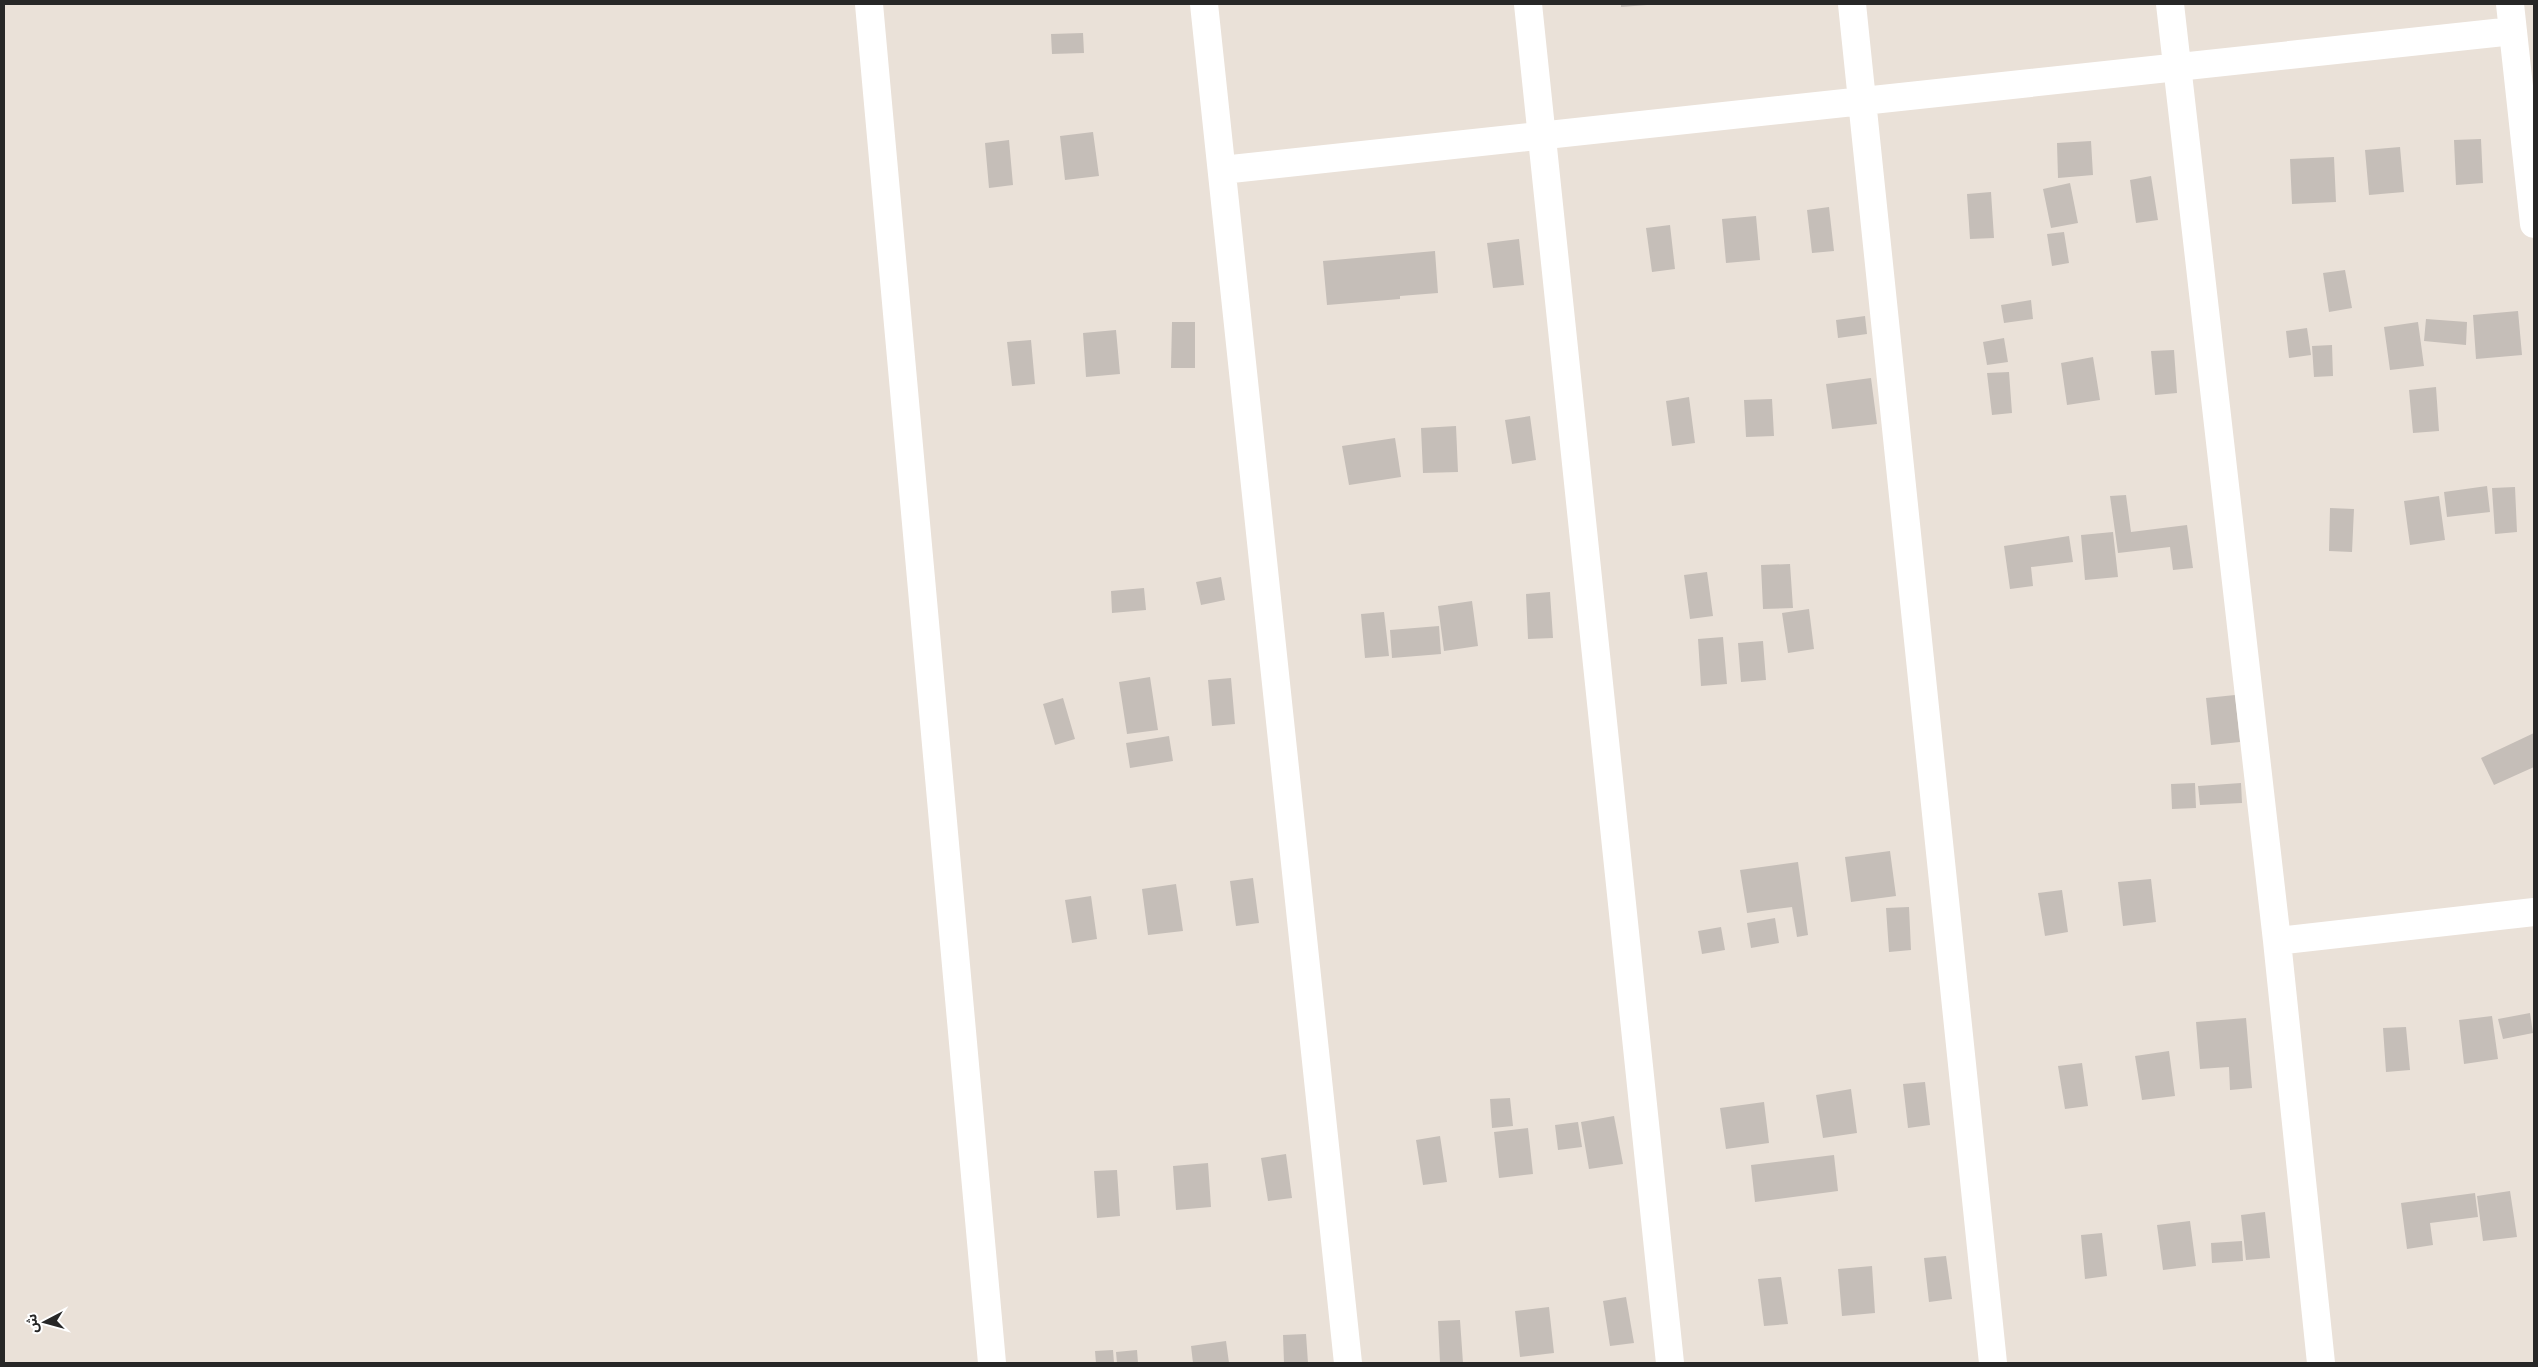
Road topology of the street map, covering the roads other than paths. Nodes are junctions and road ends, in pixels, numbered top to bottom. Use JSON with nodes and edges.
{"nodes":[{"id":1,"x":869,"y":4,"type":"edge"},
{"id":2,"x":1204,"y":4,"type":"edge"},
{"id":3,"x":1528,"y":4,"type":"edge"},
{"id":4,"x":1852,"y":4,"type":"edge"},
{"id":5,"x":2170,"y":4,"type":"edge"},
{"id":6,"x":2510,"y":4,"type":"edge"},
{"id":7,"x":2513,"y":31,"type":"junction"},
{"id":8,"x":2177,"y":69,"type":"junction"},
{"id":9,"x":1863,"y":101,"type":"junction"},
{"id":10,"x":1542,"y":135,"type":"junction"},
{"id":11,"x":1222,"y":170,"type":"junction"},
{"id":12,"x":2534,"y":224,"type":"edge"},
{"id":13,"x":2534,"y":912,"type":"edge"},
{"id":14,"x":2278,"y":940,"type":"junction"},
{"id":15,"x":992,"y":1363,"type":"edge"},
{"id":16,"x":1348,"y":1363,"type":"edge"},
{"id":17,"x":1670,"y":1363,"type":"edge"},
{"id":18,"x":1993,"y":1363,"type":"edge"},
{"id":19,"x":2321,"y":1363,"type":"edge"}],
"edges":[{"from":1,"to":15,"type":"street"},
{"from":2,"to":11,"type":"street"},
{"from":3,"to":10,"type":"street"},
{"from":4,"to":9,"type":"street"},
{"from":5,"to":8,"type":"street"},
{"from":6,"to":7,"type":"street"},
{"from":7,"to":8,"type":"street"},
{"from":7,"to":12,"type":"street"},
{"from":8,"to":9,"type":"street"},
{"from":8,"to":14,"type":"street"},
{"from":9,"to":10,"type":"street"},
{"from":9,"to":18,"type":"street"},
{"from":10,"to":11,"type":"street"},
{"from":10,"to":17,"type":"street"},
{"from":11,"to":16,"type":"street"},
{"from":13,"to":14,"type":"street"},
{"from":14,"to":19,"type":"street"}]}
